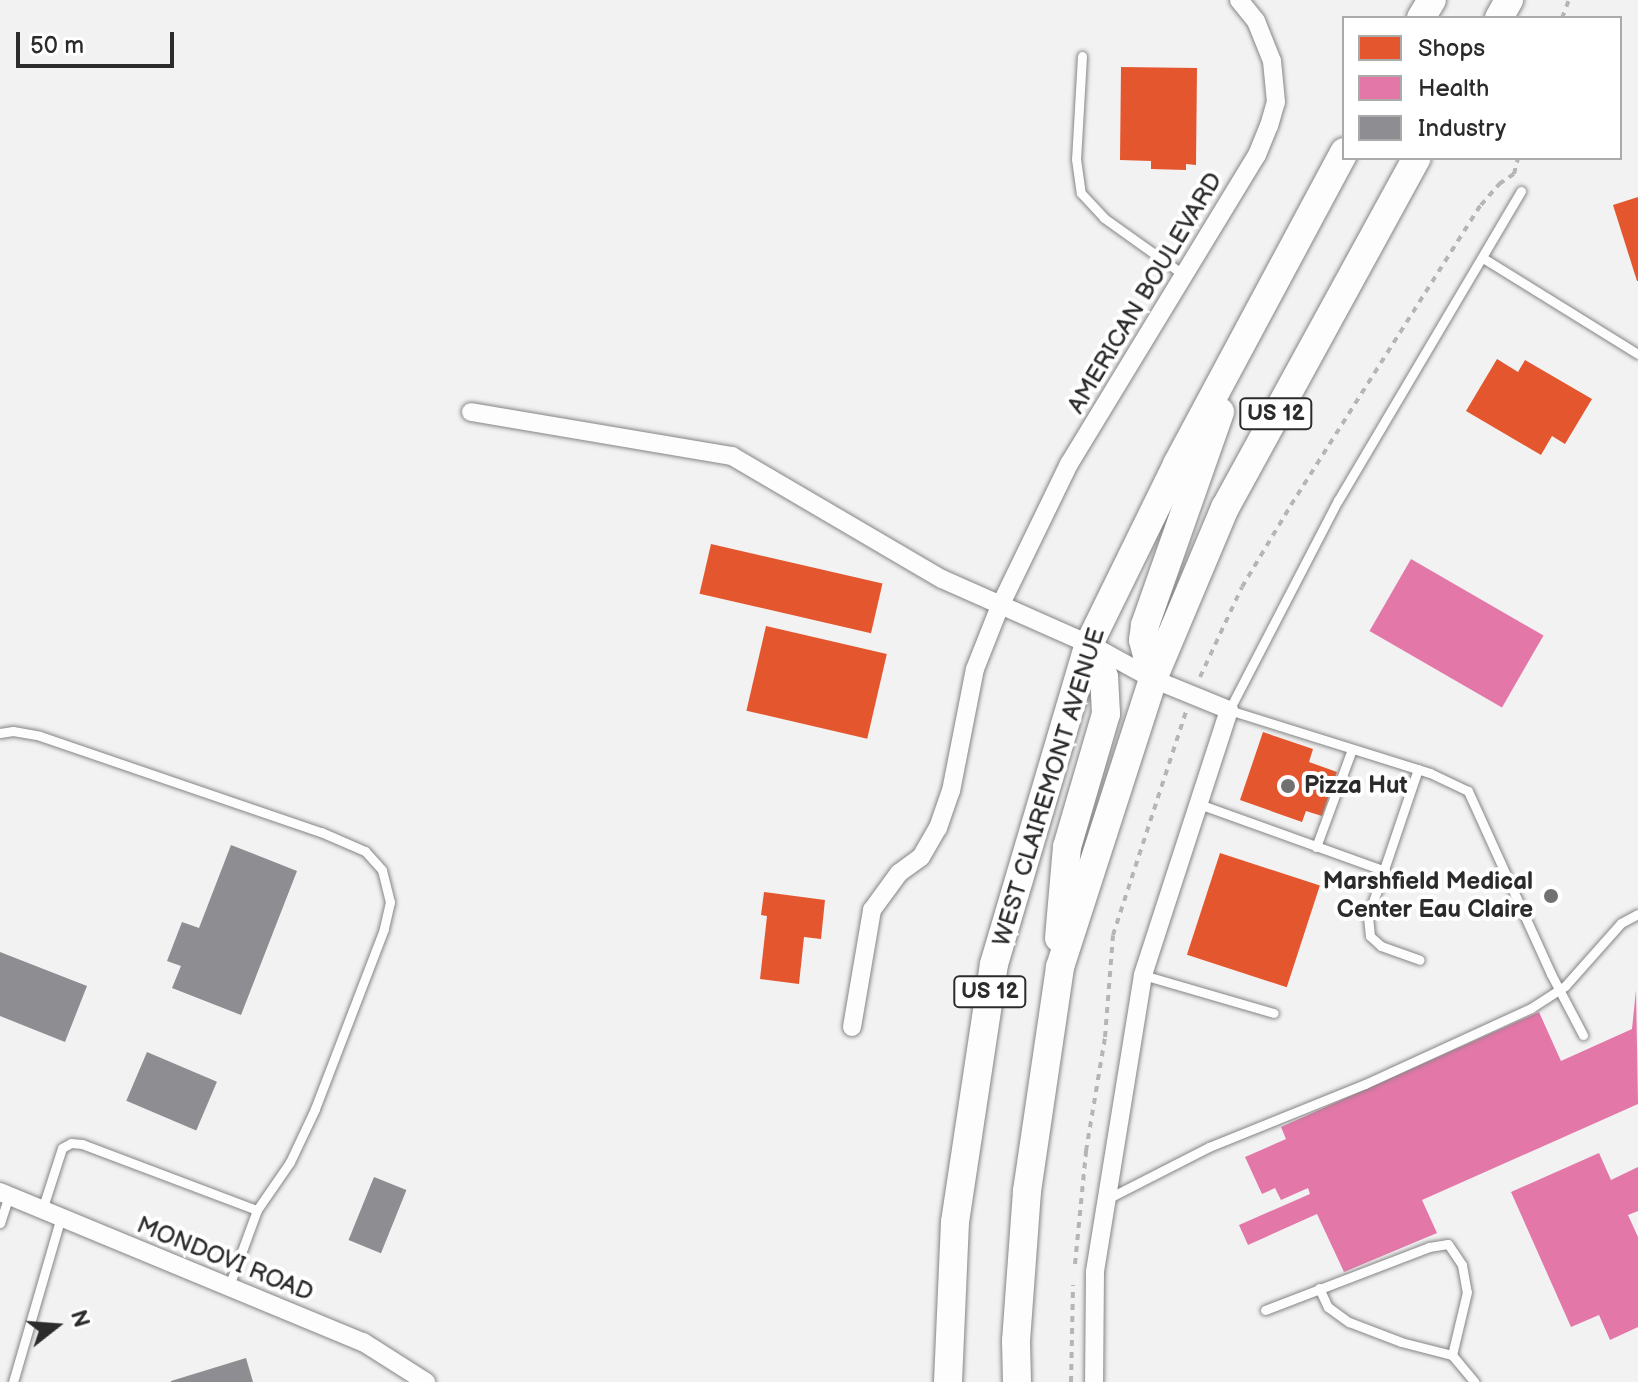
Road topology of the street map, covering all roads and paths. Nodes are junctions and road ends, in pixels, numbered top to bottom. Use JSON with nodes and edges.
{"nodes":[{"id":1,"x":1239,"y":0,"type":"edge"},
{"id":2,"x":1082,"y":56,"type":"dead end"},
{"id":3,"x":1342,"y":156,"type":"edge"},
{"id":4,"x":1416,"y":160,"type":"edge"},
{"id":5,"x":1518,"y":160,"type":"edge"},
{"id":6,"x":1514,"y":174,"type":"dead end"},
{"id":7,"x":1521,"y":191,"type":"dead end"},
{"id":8,"x":1483,"y":258,"type":"junction"},
{"id":9,"x":1184,"y":275,"type":"junction"},
{"id":10,"x":1242,"y":343,"type":"junction"},
{"id":11,"x":1638,"y":354,"type":"edge"},
{"id":12,"x":471,"y":412,"type":"dead end"},
{"id":13,"x":1000,"y":606,"type":"junction"},
{"id":14,"x":1089,"y":644,"type":"junction"},
{"id":15,"x":1153,"y":679,"type":"junction"},
{"id":16,"x":1229,"y":710,"type":"junction"},
{"id":17,"x":0,"y":733,"type":"edge"},
{"id":18,"x":1352,"y":749,"type":"junction"},
{"id":19,"x":1418,"y":769,"type":"junction"},
{"id":20,"x":1199,"y":804,"type":"junction"},
{"id":21,"x":1316,"y":847,"type":"junction"},
{"id":22,"x":1385,"y":871,"type":"junction"},
{"id":23,"x":1638,"y":914,"type":"edge"},
{"id":24,"x":1420,"y":960,"type":"dead end"},
{"id":25,"x":1060,"y":967,"type":"junction"},
{"id":26,"x":1143,"y":975,"type":"junction"},
{"id":27,"x":1559,"y":990,"type":"junction"},
{"id":28,"x":1274,"y":1013,"type":"dead end"},
{"id":29,"x":852,"y":1027,"type":"dead end"},
{"id":30,"x":1583,"y":1035,"type":"dead end"},
{"id":31,"x":5,"y":1194,"type":"edge"},
{"id":32,"x":1106,"y":1200,"type":"junction"},
{"id":33,"x":42,"y":1210,"type":"junction"},
{"id":34,"x":257,"y":1210,"type":"junction"},
{"id":35,"x":61,"y":1217,"type":"junction"},
{"id":36,"x":0,"y":1223,"type":"edge"},
{"id":37,"x":229,"y":1286,"type":"junction"},
{"id":38,"x":1319,"y":1288,"type":"junction"},
{"id":39,"x":1265,"y":1310,"type":"dead end"},
{"id":40,"x":1452,"y":1355,"type":"junction"},
{"id":41,"x":13,"y":1382,"type":"edge"},
{"id":42,"x":426,"y":1382,"type":"edge"},
{"id":43,"x":948,"y":1382,"type":"edge"},
{"id":44,"x":1017,"y":1382,"type":"edge"},
{"id":45,"x":1094,"y":1382,"type":"edge"},
{"id":46,"x":1475,"y":1382,"type":"edge"}],
"edges":[{"from":1,"to":9,"type":"street","name":"AMERICAN BOULEVARD"},
{"from":2,"to":9,"type":"lane"},
{"from":3,"to":10,"type":"main road","name":"WEST CLAIREMONT AVENUE","number":"US 12"},
{"from":4,"to":15,"type":"main road","number":"US 12"},
{"from":5,"to":6,"type":"path"},
{"from":7,"to":8,"type":"lane"},
{"from":8,"to":11,"type":"lane"},
{"from":8,"to":16,"type":"lane"},
{"from":9,"to":13,"type":"street","name":"AMERICAN BOULEVARD"},
{"from":10,"to":14,"type":"main road","name":"WEST CLAIREMONT AVENUE","number":"US 12"},
{"from":10,"to":15,"type":"main road"},
{"from":12,"to":13,"type":"street"},
{"from":13,"to":14,"type":"street"},
{"from":13,"to":29,"type":"street","name":"AMERICAN BOULEVARD"},
{"from":14,"to":15,"type":"street"},
{"from":14,"to":25,"type":"main road"},
{"from":14,"to":43,"type":"main road","name":"WEST CLAIREMONT AVENUE","number":"US 12"},
{"from":15,"to":16,"type":"street"},
{"from":15,"to":25,"type":"main road","number":"US 12"},
{"from":16,"to":18,"type":"lane"},
{"from":16,"to":20,"type":"street"},
{"from":17,"to":34,"type":"lane"},
{"from":18,"to":19,"type":"lane"},
{"from":18,"to":21,"type":"lane"},
{"from":19,"to":22,"type":"lane"},
{"from":19,"to":27,"type":"lane"},
{"from":20,"to":21,"type":"lane"},
{"from":20,"to":26,"type":"street"},
{"from":21,"to":22,"type":"lane"},
{"from":22,"to":24,"type":"lane"},
{"from":23,"to":27,"type":"lane"},
{"from":25,"to":44,"type":"main road","number":"US 12"},
{"from":26,"to":28,"type":"lane"},
{"from":26,"to":32,"type":"street"},
{"from":27,"to":30,"type":"lane"},
{"from":27,"to":32,"type":"lane"},
{"from":31,"to":33,"type":"street","name":"MONDOVI ROAD"},
{"from":31,"to":36,"type":"lane"},
{"from":32,"to":45,"type":"street"},
{"from":33,"to":34,"type":"lane"},
{"from":33,"to":35,"type":"street","name":"MONDOVI ROAD"},
{"from":34,"to":37,"type":"lane"},
{"from":35,"to":37,"type":"street","name":"MONDOVI ROAD"},
{"from":35,"to":41,"type":"lane"},
{"from":37,"to":42,"type":"street","name":"MONDOVI ROAD"},
{"from":38,"to":39,"type":"lane"},
{"from":38,"to":40,"type":"lane"},
{"from":38,"to":40,"type":"lane"},
{"from":40,"to":46,"type":"lane"}]}
